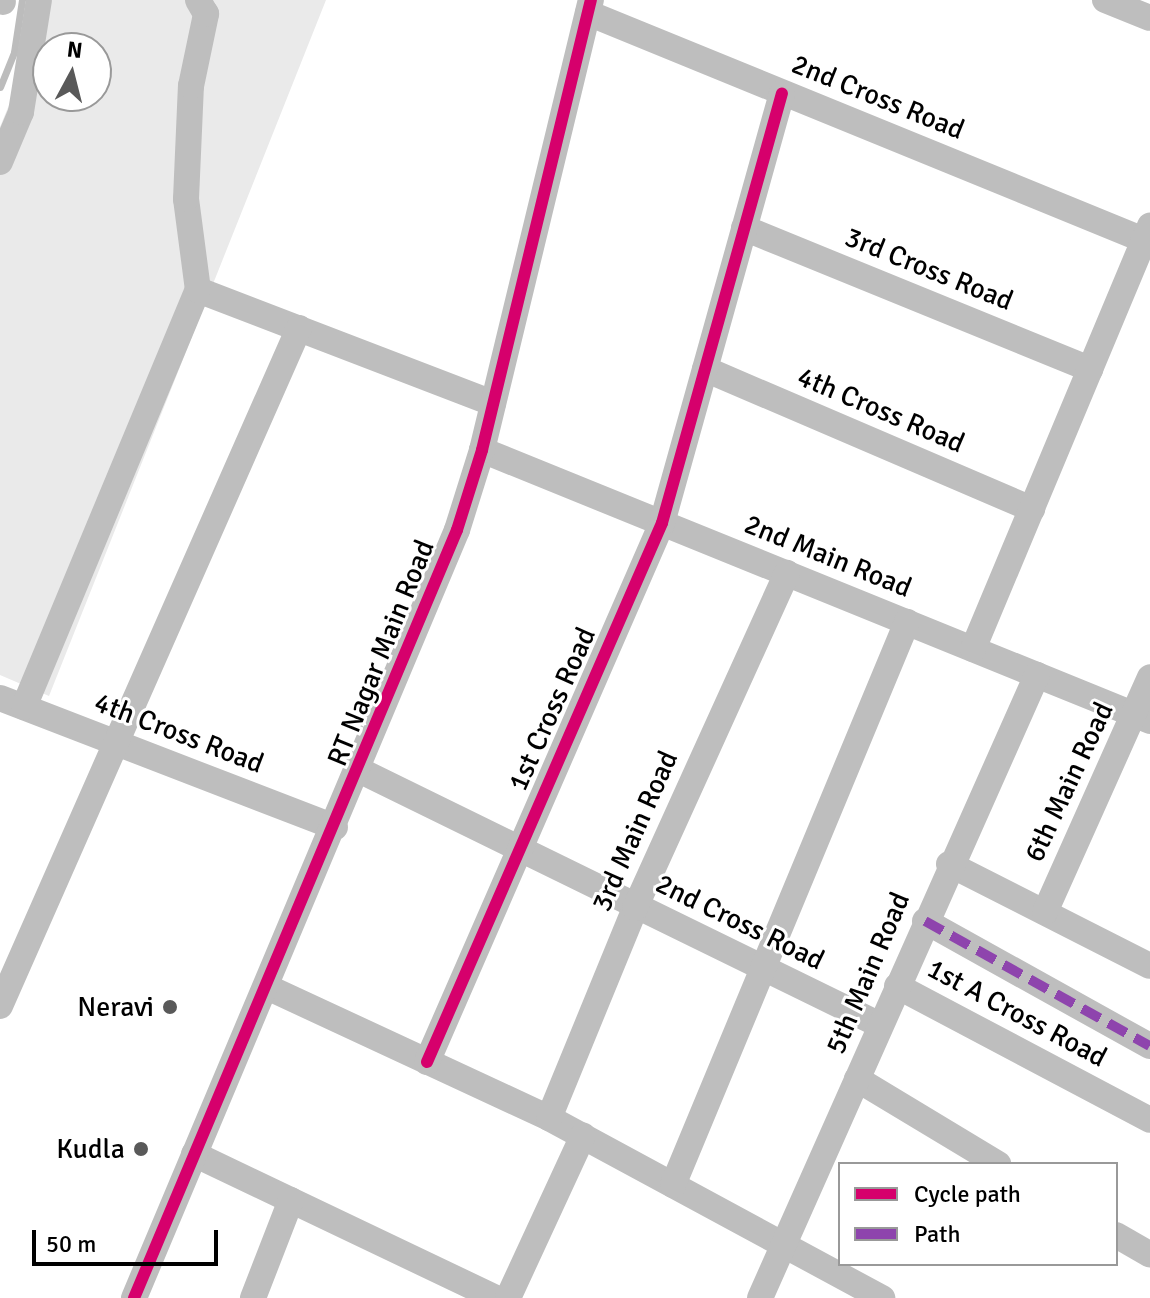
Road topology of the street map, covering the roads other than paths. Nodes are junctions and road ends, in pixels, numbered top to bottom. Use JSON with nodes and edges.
{"nodes":[{"id":1,"x":39,"y":0,"type":"edge"},
{"id":2,"x":198,"y":0,"type":"edge"},
{"id":3,"x":1105,"y":0,"type":"edge"},
{"id":4,"x":589,"y":7,"type":"edge"},
{"id":5,"x":1150,"y":18,"type":"edge"},
{"id":6,"x":782,"y":93,"type":"junction"},
{"id":7,"x":0,"y":162,"type":"edge"},
{"id":8,"x":744,"y":228,"type":"junction"},
{"id":9,"x":1147,"y":233,"type":"edge"},
{"id":10,"x":198,"y":290,"type":"junction"},
{"id":11,"x":299,"y":328,"type":"junction"},
{"id":12,"x":705,"y":369,"type":"junction"},
{"id":13,"x":1090,"y":369,"type":"junction"},
{"id":14,"x":493,"y":403,"type":"junction"},
{"id":15,"x":482,"y":450,"type":"junction"},
{"id":16,"x":1032,"y":509,"type":"junction"},
{"id":17,"x":662,"y":523,"type":"junction"},
{"id":18,"x":787,"y":573,"type":"junction"},
{"id":19,"x":907,"y":622,"type":"junction"},
{"id":20,"x":973,"y":649,"type":"junction"},
{"id":21,"x":1037,"y":675,"type":"junction"},
{"id":22,"x":1150,"y":677,"type":"edge"},
{"id":23,"x":12,"y":702,"type":"edge"},
{"id":24,"x":1143,"y":718,"type":"edge"},
{"id":25,"x":114,"y":743,"type":"junction"},
{"id":26,"x":359,"y":770,"type":"junction"},
{"id":27,"x":335,"y":827,"type":"junction"},
{"id":28,"x":515,"y":850,"type":"junction"},
{"id":29,"x":949,"y":864,"type":"junction"},
{"id":30,"x":635,"y":908,"type":"junction"},
{"id":31,"x":1045,"y":912,"type":"junction"},
{"id":32,"x":925,"y":921,"type":"junction"},
{"id":33,"x":1150,"y":966,"type":"edge"},
{"id":34,"x":761,"y":968,"type":"junction"},
{"id":35,"x":897,"y":986,"type":"junction"},
{"id":36,"x":267,"y":987,"type":"junction"},
{"id":37,"x":0,"y":1006,"type":"edge"},
{"id":38,"x":880,"y":1025,"type":"junction"},
{"id":39,"x":1150,"y":1046,"type":"edge"},
{"id":40,"x":427,"y":1062,"type":"junction"},
{"id":41,"x":857,"y":1079,"type":"junction"},
{"id":42,"x":549,"y":1118,"type":"junction"},
{"id":43,"x":1150,"y":1120,"type":"edge"},
{"id":44,"x":583,"y":1136,"type":"junction"},
{"id":45,"x":194,"y":1154,"type":"junction"},
{"id":46,"x":995,"y":1162,"type":"edge"},
{"id":47,"x":673,"y":1185,"type":"junction"},
{"id":48,"x":291,"y":1200,"type":"junction"},
{"id":49,"x":1118,"y":1236,"type":"edge"},
{"id":50,"x":786,"y":1242,"type":"junction"},
{"id":51,"x":1150,"y":1255,"type":"edge"},
{"id":52,"x":134,"y":1298,"type":"edge"},
{"id":53,"x":253,"y":1298,"type":"edge"},
{"id":54,"x":496,"y":1298,"type":"edge"},
{"id":55,"x":508,"y":1298,"type":"edge"},
{"id":56,"x":760,"y":1298,"type":"edge"},
{"id":57,"x":882,"y":1298,"type":"edge"}],
"edges":[{"from":1,"to":7,"type":"street"},
{"from":2,"to":10,"type":"street"},
{"from":3,"to":5,"type":"street"},
{"from":4,"to":6,"type":"street","name":"2nd Cross Road"},
{"from":4,"to":14,"type":"street","name":"RT Nagar Main Road"},
{"from":6,"to":8,"type":"street","name":"1st Cross Road"},
{"from":6,"to":9,"type":"street","name":"2nd Cross Road"},
{"from":8,"to":12,"type":"street","name":"1st Cross Road"},
{"from":8,"to":13,"type":"street","name":"3rd Cross Road"},
{"from":9,"to":13,"type":"street"},
{"from":10,"to":11,"type":"street"},
{"from":10,"to":23,"type":"street"},
{"from":11,"to":14,"type":"street"},
{"from":11,"to":25,"type":"street"},
{"from":12,"to":16,"type":"street","name":"4th Cross Road"},
{"from":12,"to":17,"type":"street","name":"1st Cross Road"},
{"from":13,"to":16,"type":"street"},
{"from":14,"to":15,"type":"street","name":"RT Nagar Main Road"},
{"from":15,"to":17,"type":"street","name":"2nd Main Road"},
{"from":15,"to":26,"type":"street","name":"RT Nagar Main Road"},
{"from":16,"to":20,"type":"street"},
{"from":17,"to":18,"type":"street","name":"2nd Main Road"},
{"from":17,"to":28,"type":"street","name":"1st Cross Road"},
{"from":18,"to":19,"type":"street","name":"2nd Main Road"},
{"from":18,"to":30,"type":"street","name":"3rd Main Road"},
{"from":19,"to":20,"type":"street","name":"2nd Main Road"},
{"from":19,"to":34,"type":"street"},
{"from":20,"to":21,"type":"street","name":"2nd Main Road"},
{"from":21,"to":24,"type":"street","name":"2nd Main Road"},
{"from":21,"to":29,"type":"street","name":"5th Main Road"},
{"from":22,"to":24,"type":"street","name":"6th Main Road"},
{"from":23,"to":25,"type":"street","name":"4th Cross Road"},
{"from":24,"to":31,"type":"street","name":"6th Main Road"},
{"from":25,"to":27,"type":"street","name":"4th Cross Road"},
{"from":25,"to":37,"type":"street"},
{"from":26,"to":27,"type":"street","name":"RT Nagar Main Road"},
{"from":26,"to":28,"type":"street","name":"2nd Cross Road"},
{"from":27,"to":36,"type":"street","name":"RT Nagar Main Road"},
{"from":28,"to":30,"type":"street","name":"2nd Cross Road"},
{"from":28,"to":40,"type":"street","name":"1st Cross Road"},
{"from":29,"to":31,"type":"street"},
{"from":29,"to":32,"type":"street","name":"5th Main Road"},
{"from":30,"to":34,"type":"street","name":"2nd Cross Road"},
{"from":30,"to":42,"type":"street","name":"3rd Main Road"},
{"from":31,"to":33,"type":"street"},
{"from":32,"to":35,"type":"street","name":"5th Main Road"},
{"from":32,"to":39,"type":"street"},
{"from":34,"to":38,"type":"street","name":"2nd Cross Road"},
{"from":34,"to":47,"type":"street"},
{"from":35,"to":38,"type":"street","name":"5th Main Road"},
{"from":35,"to":43,"type":"street","name":"1st A Cross Road"},
{"from":36,"to":40,"type":"street"},
{"from":36,"to":45,"type":"street","name":"RT Nagar Main Road"},
{"from":38,"to":41,"type":"street","name":"5th Main Road"},
{"from":40,"to":42,"type":"street"},
{"from":41,"to":46,"type":"street"},
{"from":41,"to":50,"type":"street","name":"5th Main Road"},
{"from":42,"to":44,"type":"street"},
{"from":44,"to":47,"type":"street"},
{"from":44,"to":55,"type":"street"},
{"from":45,"to":48,"type":"street"},
{"from":45,"to":52,"type":"street","name":"RT Nagar Main Road"},
{"from":47,"to":50,"type":"street"},
{"from":48,"to":53,"type":"street"},
{"from":48,"to":54,"type":"street"},
{"from":49,"to":51,"type":"street"},
{"from":50,"to":56,"type":"street","name":"5th Main Road"},
{"from":50,"to":57,"type":"street"}]}
